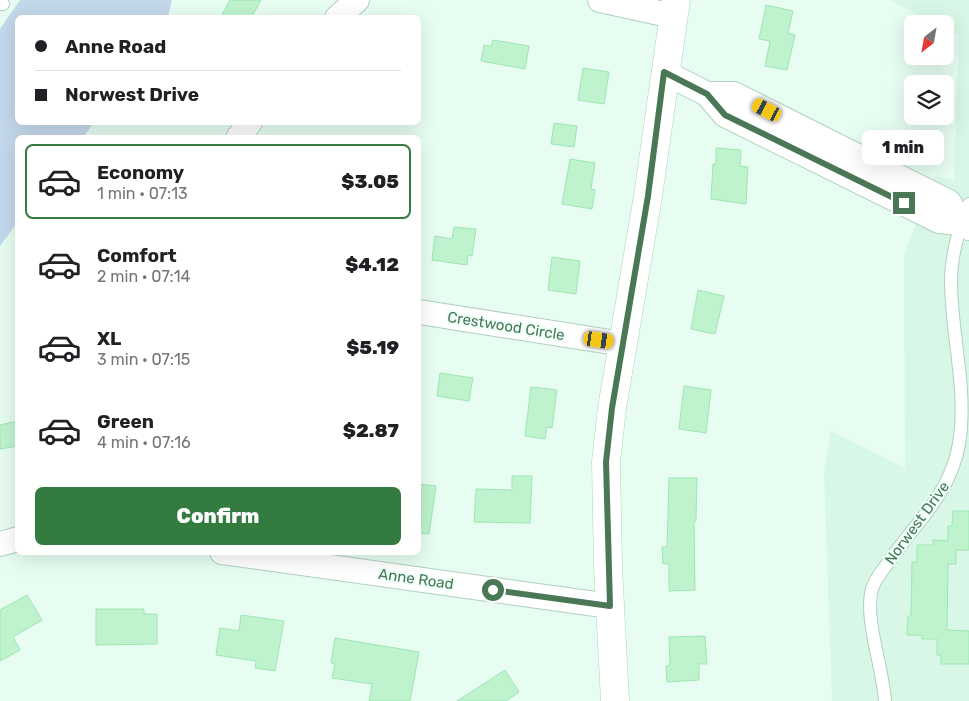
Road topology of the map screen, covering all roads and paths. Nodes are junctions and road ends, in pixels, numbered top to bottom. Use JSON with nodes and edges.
{"nodes":[{"id":1,"x":357,"y":0,"type":"edge"},
{"id":2,"x":600,"y":0,"type":"edge"},
{"id":3,"x":675,"y":8,"type":"edge"},
{"id":4,"x":340,"y":15,"type":"edge"},
{"id":5,"x":664,"y":72,"type":"junction"},
{"id":6,"x":967,"y":220,"type":"edge"},
{"id":7,"x":421,"y":312,"type":"edge"},
{"id":8,"x":623,"y":344,"type":"junction"},
{"id":9,"x":15,"y":540,"type":"edge"},
{"id":10,"x":0,"y":544,"type":"edge"},
{"id":11,"x":244,"y":555,"type":"edge"},
{"id":12,"x":610,"y":606,"type":"junction"},
{"id":13,"x":615,"y":701,"type":"edge"},
{"id":14,"x":884,"y":701,"type":"edge"}],
"edges":[{"from":1,"to":4,"type":"street"},
{"from":2,"to":3,"type":"street"},
{"from":3,"to":5,"type":"main road"},
{"from":5,"to":6,"type":"street","name":"Norwest Drive"},
{"from":5,"to":8,"type":"main road"},
{"from":6,"to":14,"type":"lane","name":"Norwest Drive"},
{"from":7,"to":8,"type":"street","name":"Crestwood Circle"},
{"from":8,"to":12,"type":"main road"},
{"from":9,"to":10,"type":"street"},
{"from":11,"to":12,"type":"street","name":"Anne Road"},
{"from":12,"to":13,"type":"main road"}]}
